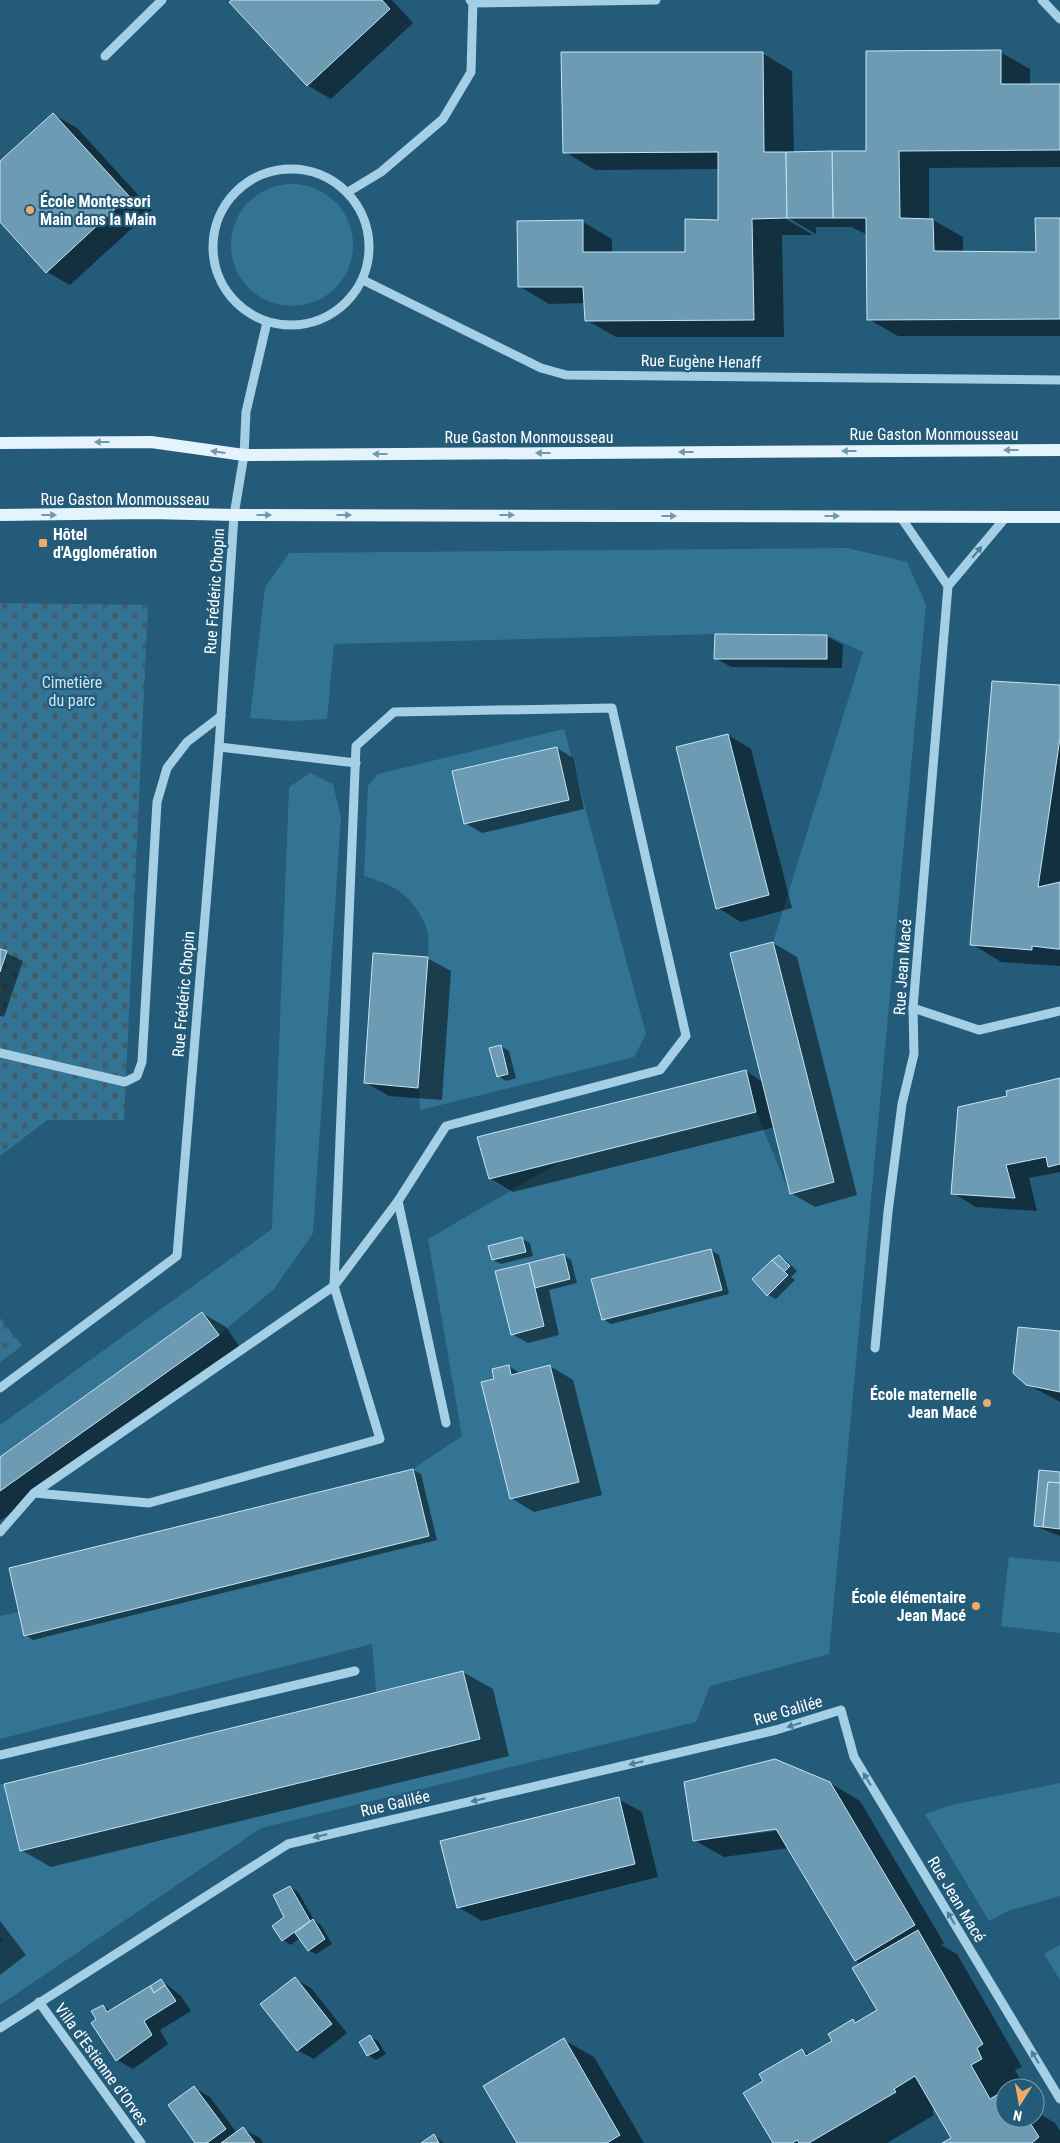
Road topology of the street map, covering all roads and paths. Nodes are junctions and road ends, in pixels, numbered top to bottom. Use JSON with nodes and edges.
{"nodes":[{"id":1,"x":162,"y":0,"type":"edge"},
{"id":2,"x":656,"y":0,"type":"edge"},
{"id":3,"x":1042,"y":0,"type":"edge"},
{"id":4,"x":472,"y":1,"type":"edge"},
{"id":5,"x":1060,"y":19,"type":"edge"},
{"id":6,"x":105,"y":56,"type":"dead end"},
{"id":7,"x":348,"y":192,"type":"junction"},
{"id":8,"x":363,"y":280,"type":"junction"},
{"id":9,"x":267,"y":322,"type":"junction"},
{"id":10,"x":1060,"y":380,"type":"edge"},
{"id":11,"x":0,"y":443,"type":"edge"},
{"id":12,"x":1060,"y":450,"type":"edge"},
{"id":13,"x":244,"y":455,"type":"junction"},
{"id":14,"x":0,"y":515,"type":"edge"},
{"id":15,"x":234,"y":515,"type":"junction"},
{"id":16,"x":900,"y":516,"type":"junction"},
{"id":17,"x":1006,"y":517,"type":"junction"},
{"id":18,"x":1060,"y":518,"type":"edge"},
{"id":19,"x":948,"y":586,"type":"junction"},
{"id":20,"x":221,"y":716,"type":"junction"},
{"id":21,"x":218,"y":747,"type":"junction"},
{"id":22,"x":356,"y":763,"type":"junction"},
{"id":23,"x":913,"y":1008,"type":"junction"},
{"id":24,"x":1060,"y":1011,"type":"edge"},
{"id":25,"x":0,"y":1053,"type":"edge"},
{"id":26,"x":398,"y":1201,"type":"junction"},
{"id":27,"x":334,"y":1286,"type":"junction"},
{"id":28,"x":875,"y":1348,"type":"dead end"},
{"id":29,"x":0,"y":1388,"type":"edge"},
{"id":30,"x":446,"y":1423,"type":"dead end"},
{"id":31,"x":34,"y":1493,"type":"junction"},
{"id":32,"x":0,"y":1532,"type":"edge"},
{"id":33,"x":355,"y":1671,"type":"dead end"},
{"id":34,"x":841,"y":1710,"type":"joint"},
{"id":35,"x":0,"y":1755,"type":"edge"},
{"id":36,"x":39,"y":2002,"type":"junction"},
{"id":37,"x":0,"y":2028,"type":"edge"},
{"id":38,"x":1060,"y":2099,"type":"edge"},
{"id":39,"x":141,"y":2143,"type":"edge"}],
"edges":[{"from":1,"to":6,"type":"street"},
{"from":2,"to":4,"type":"street"},
{"from":3,"to":5,"type":"street"},
{"from":4,"to":7,"type":"street"},
{"from":7,"to":8,"type":"street"},
{"from":7,"to":9,"type":"street"},
{"from":8,"to":9,"type":"street"},
{"from":8,"to":10,"type":"street","name":"Rue Eugène Henaff"},
{"from":9,"to":13,"type":"street","name":"Rue Frédéric Chopin"},
{"from":13,"to":11,"type":"main road","name":"Rue Gaston Monmousseau","one_way":true},
{"from":12,"to":13,"type":"main road","name":"Rue Gaston Monmousseau","one_way":true},
{"from":13,"to":15,"type":"street","name":"Rue Frédéric Chopin"},
{"from":14,"to":15,"type":"main road","name":"Rue Gaston Monmousseau","one_way":true},
{"from":15,"to":16,"type":"main road","name":"Rue Gaston Monmousseau","one_way":true},
{"from":15,"to":20,"type":"street","name":"Rue Frédéric Chopin"},
{"from":16,"to":17,"type":"main road","name":"Rue Gaston Monmousseau"},
{"from":16,"to":19,"type":"street"},
{"from":17,"to":18,"type":"main road","name":"Rue Gaston Monmousseau"},
{"from":19,"to":17,"type":"street","one_way":true},
{"from":19,"to":23,"type":"street","name":"Rue Jean Macé"},
{"from":20,"to":21,"type":"street","name":"Rue Frédéric Chopin"},
{"from":20,"to":25,"type":"street"},
{"from":21,"to":22,"type":"street"},
{"from":21,"to":29,"type":"street","name":"Rue Frédéric Chopin"},
{"from":22,"to":26,"type":"street"},
{"from":22,"to":27,"type":"street"},
{"from":23,"to":24,"type":"street"},
{"from":23,"to":28,"type":"street","name":"Rue Jean Macé"},
{"from":26,"to":27,"type":"street"},
{"from":26,"to":30,"type":"street"},
{"from":27,"to":31,"type":"street"},
{"from":27,"to":31,"type":"street"},
{"from":31,"to":32,"type":"street"},
{"from":33,"to":35,"type":"street"},
{"from":34,"to":36,"type":"street","name":"Rue Galilée","one_way":true},
{"from":38,"to":34,"type":"street","name":"Rue Jean Macé","one_way":true},
{"from":36,"to":37,"type":"street","name":"Rue Galilée"},
{"from":36,"to":39,"type":"street","name":"Villa d'Estienne d'Orves"}]}
